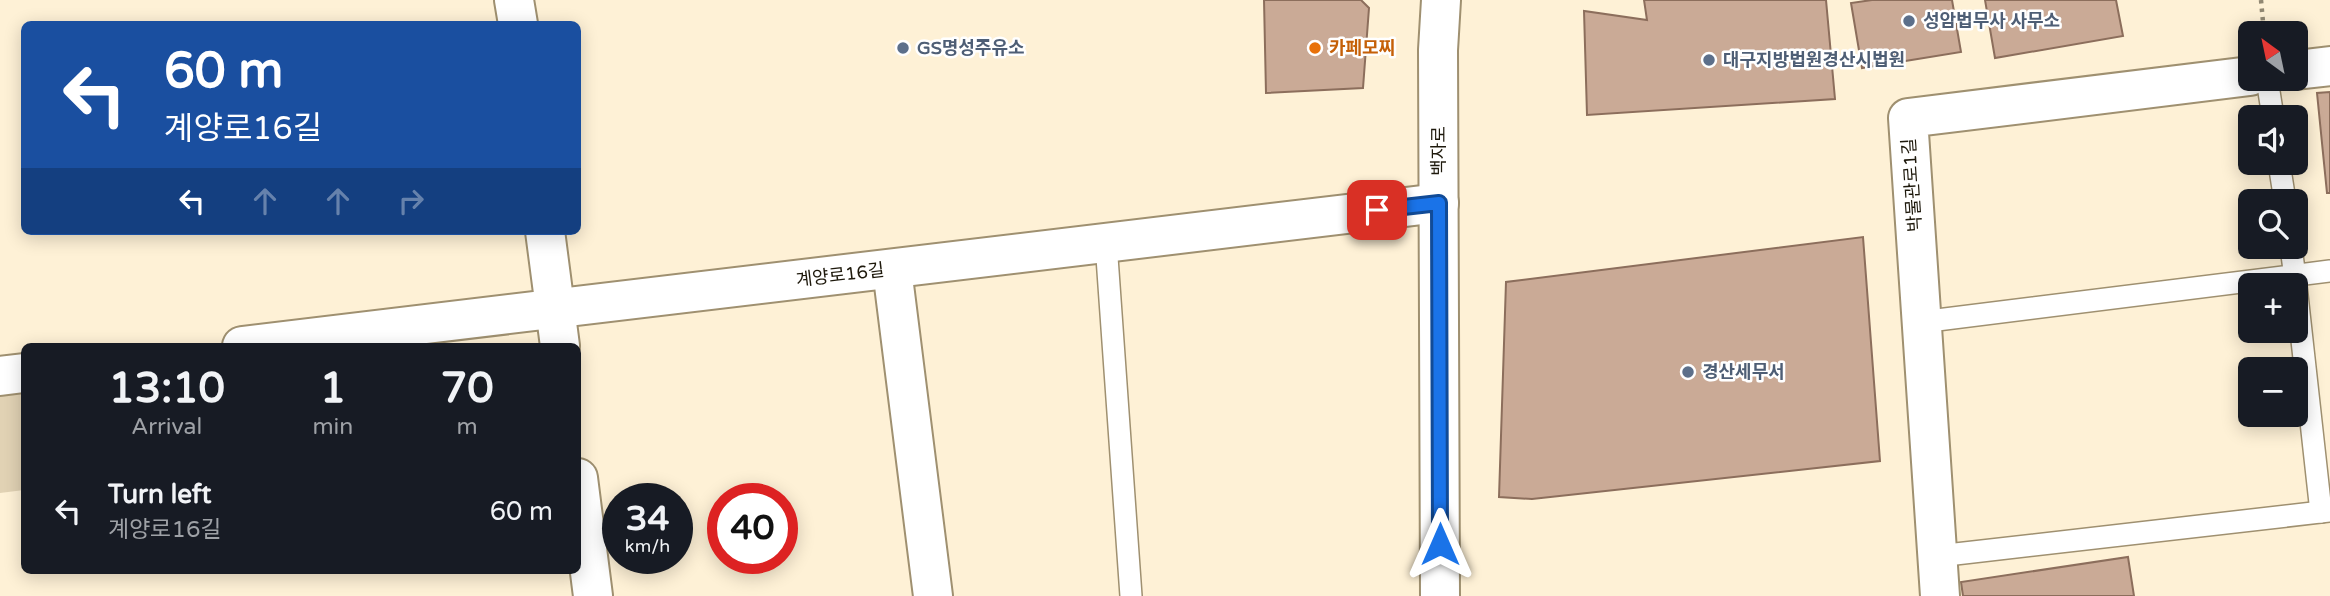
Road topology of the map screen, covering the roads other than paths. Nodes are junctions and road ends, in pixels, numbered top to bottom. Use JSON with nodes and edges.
{"nodes":[{"id":1,"x":514,"y":0,"type":"edge"},
{"id":2,"x":1441,"y":0,"type":"edge"},
{"id":3,"x":517,"y":21,"type":"edge"},
{"id":4,"x":2330,"y":66,"type":"edge"},
{"id":5,"x":2308,"y":69,"type":"edge"},
{"id":6,"x":2238,"y":77,"type":"edge"},
{"id":7,"x":1439,"y":203,"type":"junction"},
{"id":8,"x":546,"y":235,"type":"edge"},
{"id":9,"x":1105,"y":243,"type":"junction"},
{"id":10,"x":892,"y":269,"type":"junction"},
{"id":11,"x":2330,"y":271,"type":"edge"},
{"id":12,"x":2308,"y":278,"type":"edge"},
{"id":13,"x":2238,"y":288,"type":"edge"},
{"id":14,"x":555,"y":309,"type":"junction"},
{"id":15,"x":1921,"y":322,"type":"junction"},
{"id":16,"x":267,"y":343,"type":"edge"},
{"id":17,"x":560,"y":343,"type":"edge"},
{"id":18,"x":2304,"y":343,"type":"edge"},
{"id":19,"x":21,"y":373,"type":"edge"},
{"id":20,"x":0,"y":376,"type":"edge"},
{"id":21,"x":581,"y":502,"type":"edge"},
{"id":22,"x":2326,"y":512,"type":"edge"},
{"id":23,"x":1938,"y":556,"type":"junction"},
{"id":24,"x":593,"y":596,"type":"edge"},
{"id":25,"x":933,"y":596,"type":"edge"},
{"id":26,"x":1131,"y":596,"type":"edge"},
{"id":27,"x":1440,"y":596,"type":"edge"},
{"id":28,"x":1940,"y":596,"type":"edge"}],
"edges":[{"from":1,"to":3,"type":"street"},
{"from":2,"to":7,"type":"street","name":"백자로"},
{"from":4,"to":5,"type":"street"},
{"from":6,"to":15,"type":"street","name":"박물관로1길"},
{"from":7,"to":9,"type":"street","name":"계양로16길"},
{"from":7,"to":27,"type":"street","name":"백자로"},
{"from":8,"to":14,"type":"street"},
{"from":9,"to":10,"type":"street","name":"계양로16길"},
{"from":9,"to":26,"type":"lane"},
{"from":10,"to":14,"type":"street","name":"계양로16길"},
{"from":10,"to":25,"type":"street"},
{"from":11,"to":12,"type":"lane"},
{"from":13,"to":15,"type":"lane"},
{"from":14,"to":16,"type":"street","name":"계양로16길"},
{"from":14,"to":17,"type":"street"},
{"from":15,"to":23,"type":"street","name":"박물관로1길"},
{"from":18,"to":22,"type":"lane"},
{"from":19,"to":20,"type":"street"},
{"from":21,"to":24,"type":"street"},
{"from":22,"to":23,"type":"lane"},
{"from":23,"to":28,"type":"street","name":"박물관로1길"}]}
